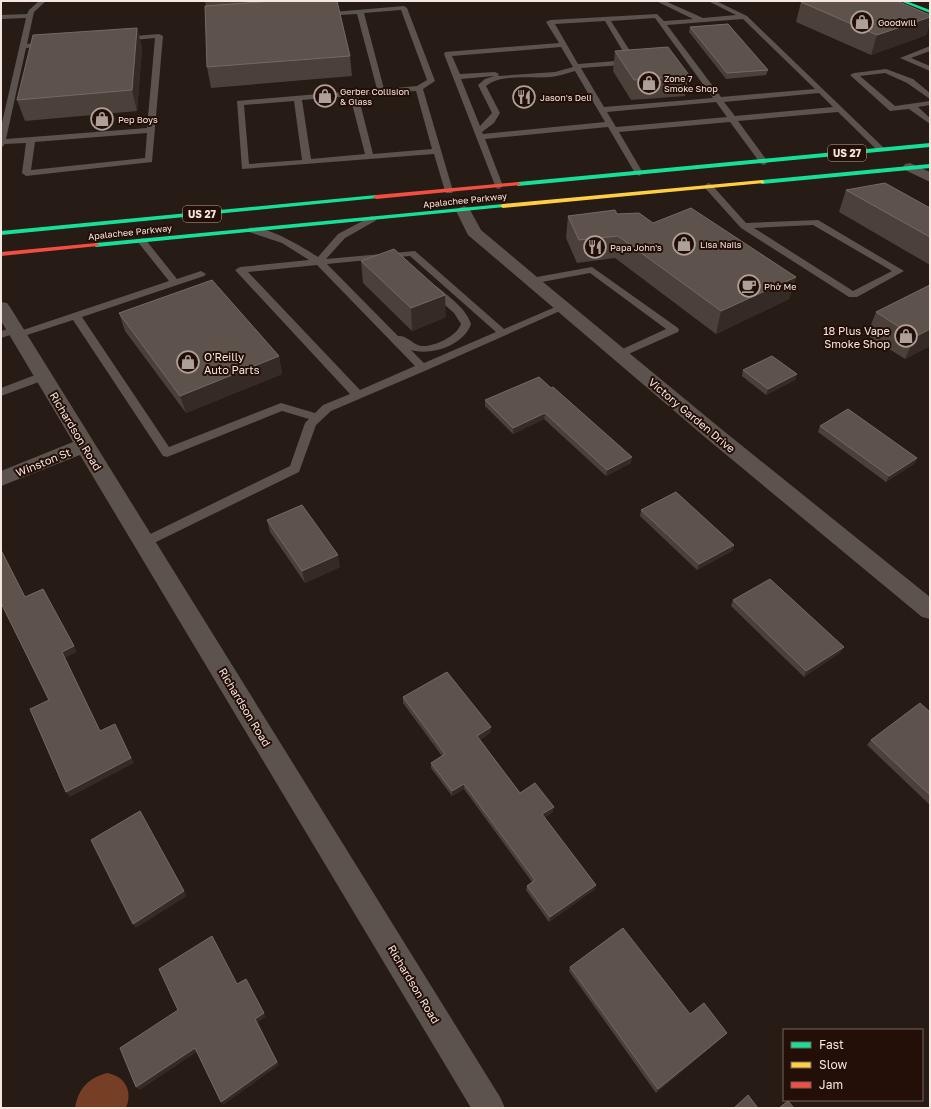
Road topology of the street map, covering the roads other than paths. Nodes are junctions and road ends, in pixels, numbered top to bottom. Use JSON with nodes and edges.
{"nodes":[{"id":1,"x":43,"y":1,"type":"edge"},
{"id":2,"x":659,"y":1,"type":"edge"},
{"id":3,"x":711,"y":1,"type":"edge"},
{"id":4,"x":902,"y":1,"type":"edge"},
{"id":5,"x":360,"y":11,"type":"junction"},
{"id":6,"x":930,"y":12,"type":"edge"},
{"id":7,"x":314,"y":14,"type":"edge"},
{"id":8,"x":30,"y":16,"type":"junction"},
{"id":9,"x":1,"y":17,"type":"edge"},
{"id":10,"x":745,"y":17,"type":"junction"},
{"id":11,"x":606,"y":19,"type":"junction"},
{"id":12,"x":702,"y":20,"type":"junction"},
{"id":13,"x":662,"y":23,"type":"junction"},
{"id":14,"x":111,"y":40,"type":"edge"},
{"id":15,"x":55,"y":44,"type":"edge"},
{"id":16,"x":563,"y":45,"type":"junction"},
{"id":17,"x":24,"y":46,"type":"junction"},
{"id":18,"x":930,"y":48,"type":"edge"},
{"id":19,"x":576,"y":67,"type":"junction"},
{"id":20,"x":930,"y":69,"type":"edge"},
{"id":21,"x":457,"y":77,"type":"junction"},
{"id":22,"x":419,"y":88,"type":"junction"},
{"id":23,"x":821,"y":90,"type":"junction"},
{"id":24,"x":381,"y":91,"type":"junction"},
{"id":25,"x":353,"y":93,"type":"junction"},
{"id":26,"x":12,"y":96,"type":"junction"},
{"id":27,"x":1,"y":97,"type":"edge"},
{"id":28,"x":930,"y":97,"type":"edge"},
{"id":29,"x":298,"y":98,"type":"junction"},
{"id":30,"x":718,"y":100,"type":"junction"},
{"id":31,"x":930,"y":103,"type":"edge"},
{"id":32,"x":910,"y":106,"type":"junction"},
{"id":33,"x":840,"y":109,"type":"junction"},
{"id":34,"x":602,"y":110,"type":"junction"},
{"id":35,"x":732,"y":119,"type":"junction"},
{"id":36,"x":930,"y":122,"type":"edge"},
{"id":37,"x":612,"y":127,"type":"junction"},
{"id":38,"x":151,"y":130,"type":"junction"},
{"id":39,"x":479,"y":135,"type":"junction"},
{"id":40,"x":31,"y":140,"type":"junction"},
{"id":41,"x":1,"y":143,"type":"edge"},
{"id":42,"x":930,"y":145,"type":"edge"},
{"id":43,"x":881,"y":149,"type":"junction"},
{"id":44,"x":437,"y":151,"type":"junction"},
{"id":45,"x":370,"y":157,"type":"junction"},
{"id":46,"x":307,"y":162,"type":"junction"},
{"id":47,"x":930,"y":166,"type":"edge"},
{"id":48,"x":910,"y":167,"type":"junction"},
{"id":49,"x":760,"y":168,"type":"junction"},
{"id":50,"x":640,"y":173,"type":"junction"},
{"id":51,"x":804,"y":177,"type":"junction"},
{"id":52,"x":930,"y":178,"type":"edge"},
{"id":53,"x":730,"y":184,"type":"junction"},
{"id":54,"x":499,"y":186,"type":"junction"},
{"id":55,"x":708,"y":186,"type":"junction"},
{"id":56,"x":449,"y":191,"type":"junction"},
{"id":57,"x":464,"y":211,"type":"junction"},
{"id":58,"x":372,"y":219,"type":"junction"},
{"id":59,"x":744,"y":226,"type":"junction"},
{"id":60,"x":252,"y":230,"type":"junction"},
{"id":61,"x":1,"y":233,"type":"edge"},
{"id":62,"x":142,"y":241,"type":"junction"},
{"id":63,"x":1,"y":254,"type":"edge"},
{"id":64,"x":394,"y":254,"type":"junction"},
{"id":65,"x":319,"y":262,"type":"junction"},
{"id":66,"x":406,"y":265,"type":"edge"},
{"id":67,"x":201,"y":274,"type":"dead end"},
{"id":68,"x":423,"y":280,"type":"edge"},
{"id":69,"x":531,"y":281,"type":"junction"},
{"id":70,"x":175,"y":282,"type":"junction"},
{"id":71,"x":1,"y":306,"type":"edge"},
{"id":72,"x":564,"y":308,"type":"junction"},
{"id":73,"x":76,"y":316,"type":"junction"},
{"id":74,"x":390,"y":333,"type":"junction"},
{"id":75,"x":503,"y":333,"type":"junction"},
{"id":76,"x":12,"y":334,"type":"edge"},
{"id":77,"x":620,"y":354,"type":"junction"},
{"id":78,"x":423,"y":368,"type":"junction"},
{"id":79,"x":43,"y":376,"type":"junction"},
{"id":80,"x":1,"y":392,"type":"edge"},
{"id":81,"x":358,"y":396,"type":"junction"},
{"id":82,"x":317,"y":417,"type":"junction"},
{"id":83,"x":85,"y":445,"type":"junction"},
{"id":84,"x":1,"y":479,"type":"edge"},
{"id":85,"x":145,"y":542,"type":"junction"},
{"id":86,"x":930,"y":610,"type":"edge"},
{"id":87,"x":489,"y":1108,"type":"edge"}],
"edges":[{"from":1,"to":8,"type":"lane"},
{"from":2,"to":12,"type":"lane"},
{"from":3,"to":10,"type":"lane"},
{"from":4,"to":6,"type":"main road"},
{"from":5,"to":7,"type":"lane"},
{"from":5,"to":22,"type":"lane"},
{"from":5,"to":24,"type":"lane"},
{"from":8,"to":9,"type":"lane"},
{"from":8,"to":17,"type":"lane"},
{"from":10,"to":12,"type":"lane"},
{"from":10,"to":23,"type":"lane"},
{"from":11,"to":13,"type":"lane"},
{"from":11,"to":16,"type":"lane"},
{"from":11,"to":19,"type":"lane"},
{"from":12,"to":13,"type":"lane"},
{"from":13,"to":30,"type":"lane"},
{"from":14,"to":38,"type":"lane"},
{"from":15,"to":17,"type":"lane"},
{"from":16,"to":19,"type":"lane"},
{"from":16,"to":21,"type":"lane"},
{"from":17,"to":26,"type":"lane"},
{"from":18,"to":20,"type":"lane"},
{"from":19,"to":21,"type":"lane"},
{"from":19,"to":34,"type":"lane"},
{"from":19,"to":39,"type":"lane"},
{"from":21,"to":39,"type":"lane"},
{"from":22,"to":24,"type":"lane"},
{"from":22,"to":44,"type":"lane"},
{"from":23,"to":30,"type":"lane"},
{"from":23,"to":33,"type":"lane"},
{"from":24,"to":25,"type":"lane"},
{"from":25,"to":29,"type":"lane"},
{"from":25,"to":45,"type":"lane"},
{"from":26,"to":27,"type":"lane"},
{"from":26,"to":41,"type":"lane"},
{"from":28,"to":32,"type":"lane"},
{"from":29,"to":46,"type":"lane"},
{"from":29,"to":46,"type":"lane"},
{"from":30,"to":34,"type":"lane"},
{"from":30,"to":35,"type":"lane"},
{"from":31,"to":32,"type":"lane"},
{"from":32,"to":36,"type":"lane"},
{"from":33,"to":35,"type":"lane"},
{"from":33,"to":43,"type":"lane"},
{"from":34,"to":37,"type":"lane"},
{"from":35,"to":37,"type":"lane"},
{"from":35,"to":49,"type":"lane"},
{"from":37,"to":39,"type":"lane"},
{"from":37,"to":50,"type":"lane"},
{"from":38,"to":40,"type":"lane"},
{"from":38,"to":40,"type":"lane"},
{"from":39,"to":54,"type":"lane"},
{"from":40,"to":41,"type":"lane"},
{"from":42,"to":43,"type":"main road","name":"Apalachee Parkway","number":"US 27"},
{"from":43,"to":49,"type":"main road","name":"Apalachee Parkway","number":"US 27"},
{"from":44,"to":45,"type":"lane"},
{"from":44,"to":56,"type":"lane"},
{"from":45,"to":46,"type":"lane"},
{"from":47,"to":48,"type":"main road","name":"Apalachee Parkway","number":"US 27"},
{"from":48,"to":51,"type":"main road","name":"Apalachee Parkway","number":"US 27"},
{"from":48,"to":52,"type":"street"},
{"from":49,"to":50,"type":"main road","name":"Apalachee Parkway","number":"US 27"},
{"from":49,"to":51,"type":"main road"},
{"from":49,"to":53,"type":"main road"},
{"from":50,"to":54,"type":"main road","name":"Apalachee Parkway","number":"US 27"},
{"from":51,"to":53,"type":"main road","name":"Apalachee Parkway","number":"US 27"},
{"from":53,"to":55,"type":"main road","name":"Apalachee Parkway","number":"US 27"},
{"from":54,"to":56,"type":"main road","name":"Apalachee Parkway","number":"US 27"},
{"from":54,"to":57,"type":"main road"},
{"from":55,"to":57,"type":"main road","name":"Apalachee Parkway","number":"US 27"},
{"from":55,"to":59,"type":"lane"},
{"from":56,"to":61,"type":"main road","name":"Apalachee Parkway","number":"US 27"},
{"from":57,"to":58,"type":"main road","name":"Apalachee Parkway","number":"US 27"},
{"from":57,"to":69,"type":"street","name":"Victory Garden Drive"},
{"from":58,"to":60,"type":"main road","name":"Apalachee Parkway","number":"US 27"},
{"from":58,"to":65,"type":"lane"},
{"from":59,"to":59,"type":"lane"},
{"from":60,"to":62,"type":"main road","name":"Apalachee Parkway","number":"US 27"},
{"from":60,"to":65,"type":"lane"},
{"from":62,"to":63,"type":"main road","name":"Apalachee Parkway","number":"US 27"},
{"from":62,"to":70,"type":"lane"},
{"from":64,"to":65,"type":"lane"},
{"from":64,"to":66,"type":"lane"},
{"from":64,"to":75,"type":"lane"},
{"from":65,"to":74,"type":"lane"},
{"from":65,"to":81,"type":"lane"},
{"from":67,"to":70,"type":"lane"},
{"from":68,"to":74,"type":"lane"},
{"from":69,"to":72,"type":"street","name":"Victory Garden Drive"},
{"from":69,"to":77,"type":"lane"},
{"from":70,"to":73,"type":"lane"},
{"from":71,"to":76,"type":"street","name":"Richardson Road"},
{"from":72,"to":75,"type":"lane"},
{"from":72,"to":77,"type":"street","name":"Victory Garden Drive"},
{"from":73,"to":76,"type":"lane"},
{"from":73,"to":82,"type":"lane"},
{"from":74,"to":78,"type":"lane"},
{"from":75,"to":78,"type":"lane"},
{"from":76,"to":79,"type":"street","name":"Richardson Road"},
{"from":77,"to":86,"type":"street","name":"Victory Garden Drive"},
{"from":78,"to":81,"type":"lane"},
{"from":79,"to":80,"type":"lane"},
{"from":79,"to":83,"type":"street","name":"Richardson Road"},
{"from":81,"to":82,"type":"lane"},
{"from":82,"to":85,"type":"lane"},
{"from":83,"to":84,"type":"street","name":"Winston St"},
{"from":83,"to":85,"type":"street","name":"Richardson Road"},
{"from":85,"to":87,"type":"street","name":"Richardson Road"}]}
